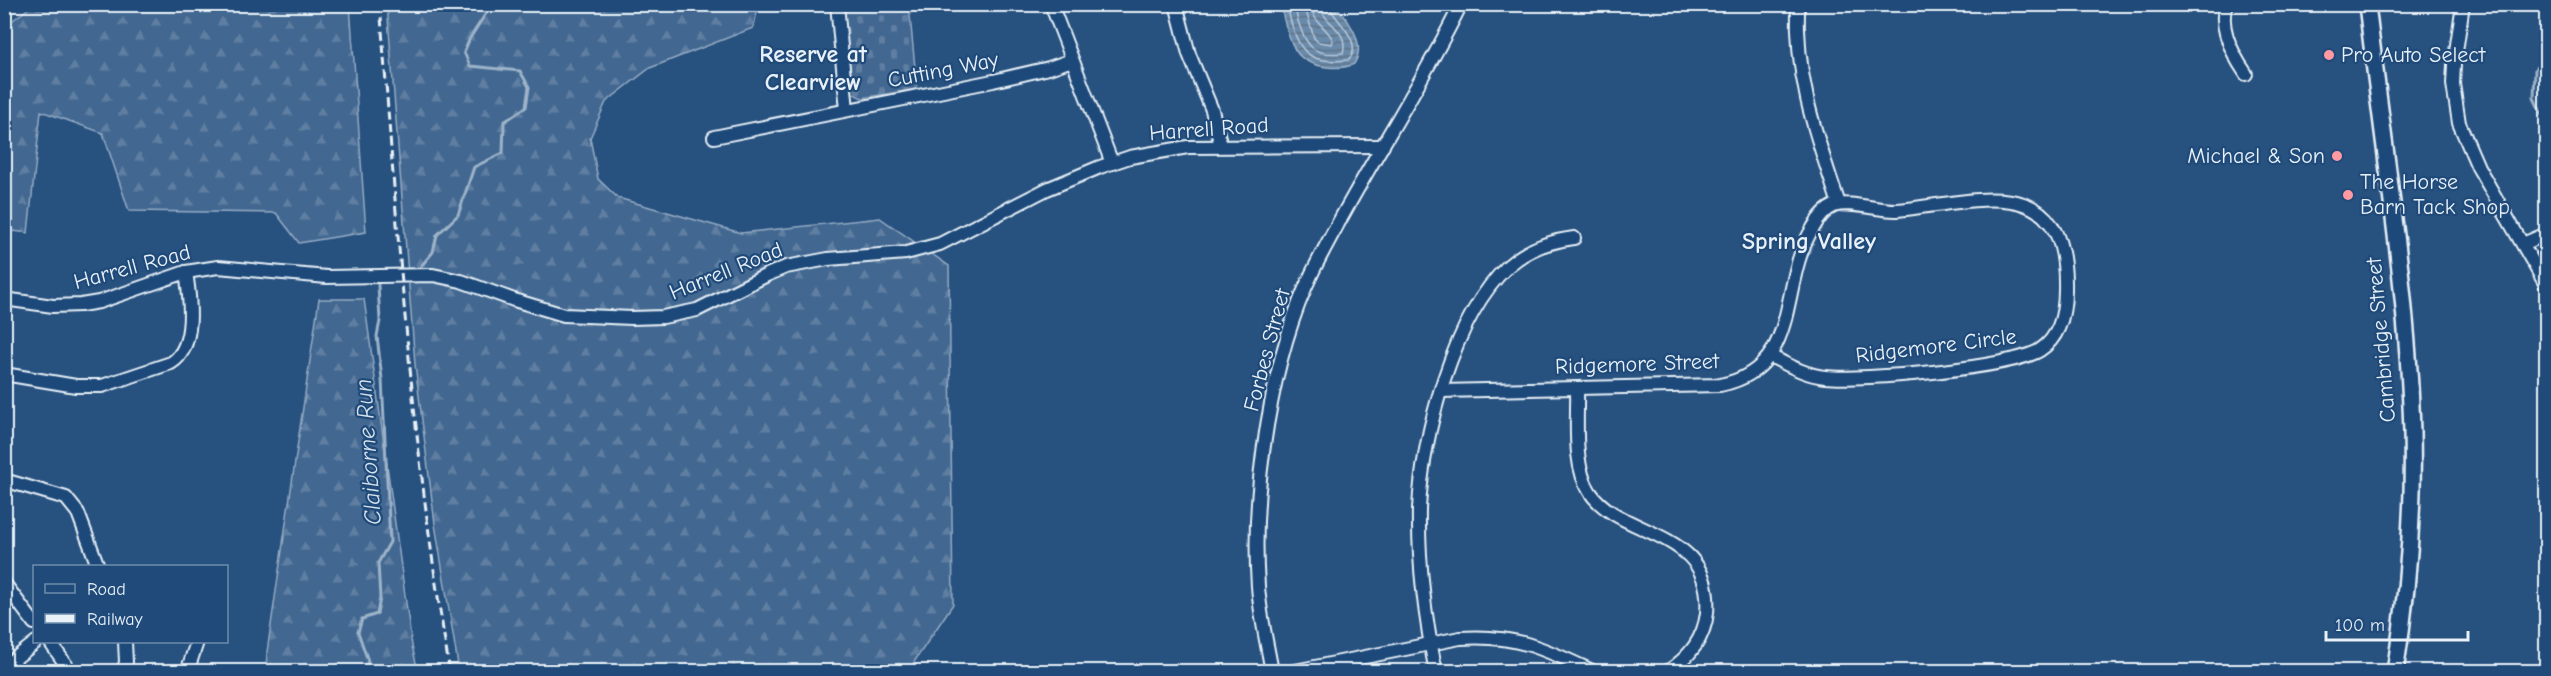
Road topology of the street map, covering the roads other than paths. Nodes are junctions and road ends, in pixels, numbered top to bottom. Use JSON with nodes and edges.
{"nodes":[{"id":1,"x":837,"y":4,"type":"edge"},
{"id":2,"x":1051,"y":4,"type":"edge"},
{"id":3,"x":1176,"y":4,"type":"edge"},
{"id":4,"x":1461,"y":4,"type":"edge"},
{"id":5,"x":1798,"y":4,"type":"edge"},
{"id":6,"x":2226,"y":4,"type":"edge"},
{"id":7,"x":2367,"y":4,"type":"edge"},
{"id":8,"x":2463,"y":4,"type":"edge"},
{"id":9,"x":1072,"y":60,"type":"junction"},
{"id":10,"x":2246,"y":74,"type":"dead end"},
{"id":11,"x":847,"y":110,"type":"junction"},
{"id":12,"x":714,"y":137,"type":"dead end"},
{"id":13,"x":1221,"y":146,"type":"junction"},
{"id":14,"x":1383,"y":146,"type":"junction"},
{"id":15,"x":1112,"y":163,"type":"junction"},
{"id":16,"x":1839,"y":204,"type":"junction"},
{"id":17,"x":2547,"y":234,"type":"edge"},
{"id":18,"x":1574,"y":238,"type":"dead end"},
{"id":19,"x":2523,"y":244,"type":"junction"},
{"id":20,"x":186,"y":272,"type":"junction"},
{"id":21,"x":2547,"y":285,"type":"edge"},
{"id":22,"x":4,"y":299,"type":"edge"},
{"id":23,"x":1770,"y":356,"type":"junction"},
{"id":24,"x":4,"y":374,"type":"edge"},
{"id":25,"x":1577,"y":388,"type":"junction"},
{"id":26,"x":1441,"y":391,"type":"junction"},
{"id":27,"x":4,"y":480,"type":"edge"},
{"id":28,"x":97,"y":565,"type":"edge"},
{"id":29,"x":4,"y":583,"type":"edge"},
{"id":30,"x":33,"y":622,"type":"edge"},
{"id":31,"x":35,"y":643,"type":"edge"},
{"id":32,"x":51,"y":643,"type":"edge"},
{"id":33,"x":125,"y":643,"type":"edge"},
{"id":34,"x":197,"y":643,"type":"edge"},
{"id":35,"x":1430,"y":643,"type":"junction"},
{"id":36,"x":4,"y":668,"type":"edge"},
{"id":37,"x":70,"y":672,"type":"edge"},
{"id":38,"x":123,"y":672,"type":"edge"},
{"id":39,"x":187,"y":672,"type":"edge"},
{"id":40,"x":1272,"y":672,"type":"edge"},
{"id":41,"x":1290,"y":672,"type":"edge"},
{"id":42,"x":1436,"y":672,"type":"edge"},
{"id":43,"x":1594,"y":672,"type":"edge"},
{"id":44,"x":1667,"y":672,"type":"edge"},
{"id":45,"x":2395,"y":672,"type":"edge"}],
"edges":[{"from":1,"to":11,"type":"street"},
{"from":2,"to":9,"type":"street"},
{"from":3,"to":13,"type":"street"},
{"from":4,"to":14,"type":"street","name":"Forbes Street"},
{"from":5,"to":16,"type":"street"},
{"from":6,"to":10,"type":"street"},
{"from":7,"to":45,"type":"main road","name":"Cambridge Street"},
{"from":8,"to":19,"type":"street"},
{"from":9,"to":11,"type":"street","name":"Cutting Way"},
{"from":9,"to":15,"type":"street"},
{"from":11,"to":12,"type":"street","name":"Cutting Way"},
{"from":13,"to":14,"type":"street","name":"Harrell Road"},
{"from":13,"to":15,"type":"street","name":"Harrell Road"},
{"from":14,"to":40,"type":"street","name":"Forbes Street"},
{"from":15,"to":20,"type":"street","name":"Harrell Road"},
{"from":16,"to":23,"type":"street","name":"Ridgemore Street"},
{"from":16,"to":23,"type":"street","name":"Ridgemore Circle"},
{"from":17,"to":19,"type":"street"},
{"from":18,"to":26,"type":"street"},
{"from":19,"to":21,"type":"street"},
{"from":20,"to":22,"type":"street","name":"Harrell Road"},
{"from":20,"to":24,"type":"street"},
{"from":23,"to":25,"type":"street","name":"Ridgemore Street"},
{"from":25,"to":26,"type":"street","name":"Ridgemore Street"},
{"from":25,"to":44,"type":"street"},
{"from":26,"to":35,"type":"street"},
{"from":27,"to":28,"type":"street"},
{"from":29,"to":30,"type":"street"},
{"from":31,"to":36,"type":"street"},
{"from":32,"to":37,"type":"street"},
{"from":33,"to":38,"type":"street"},
{"from":34,"to":39,"type":"street"},
{"from":35,"to":41,"type":"street"},
{"from":35,"to":42,"type":"street"},
{"from":35,"to":43,"type":"street"}]}
